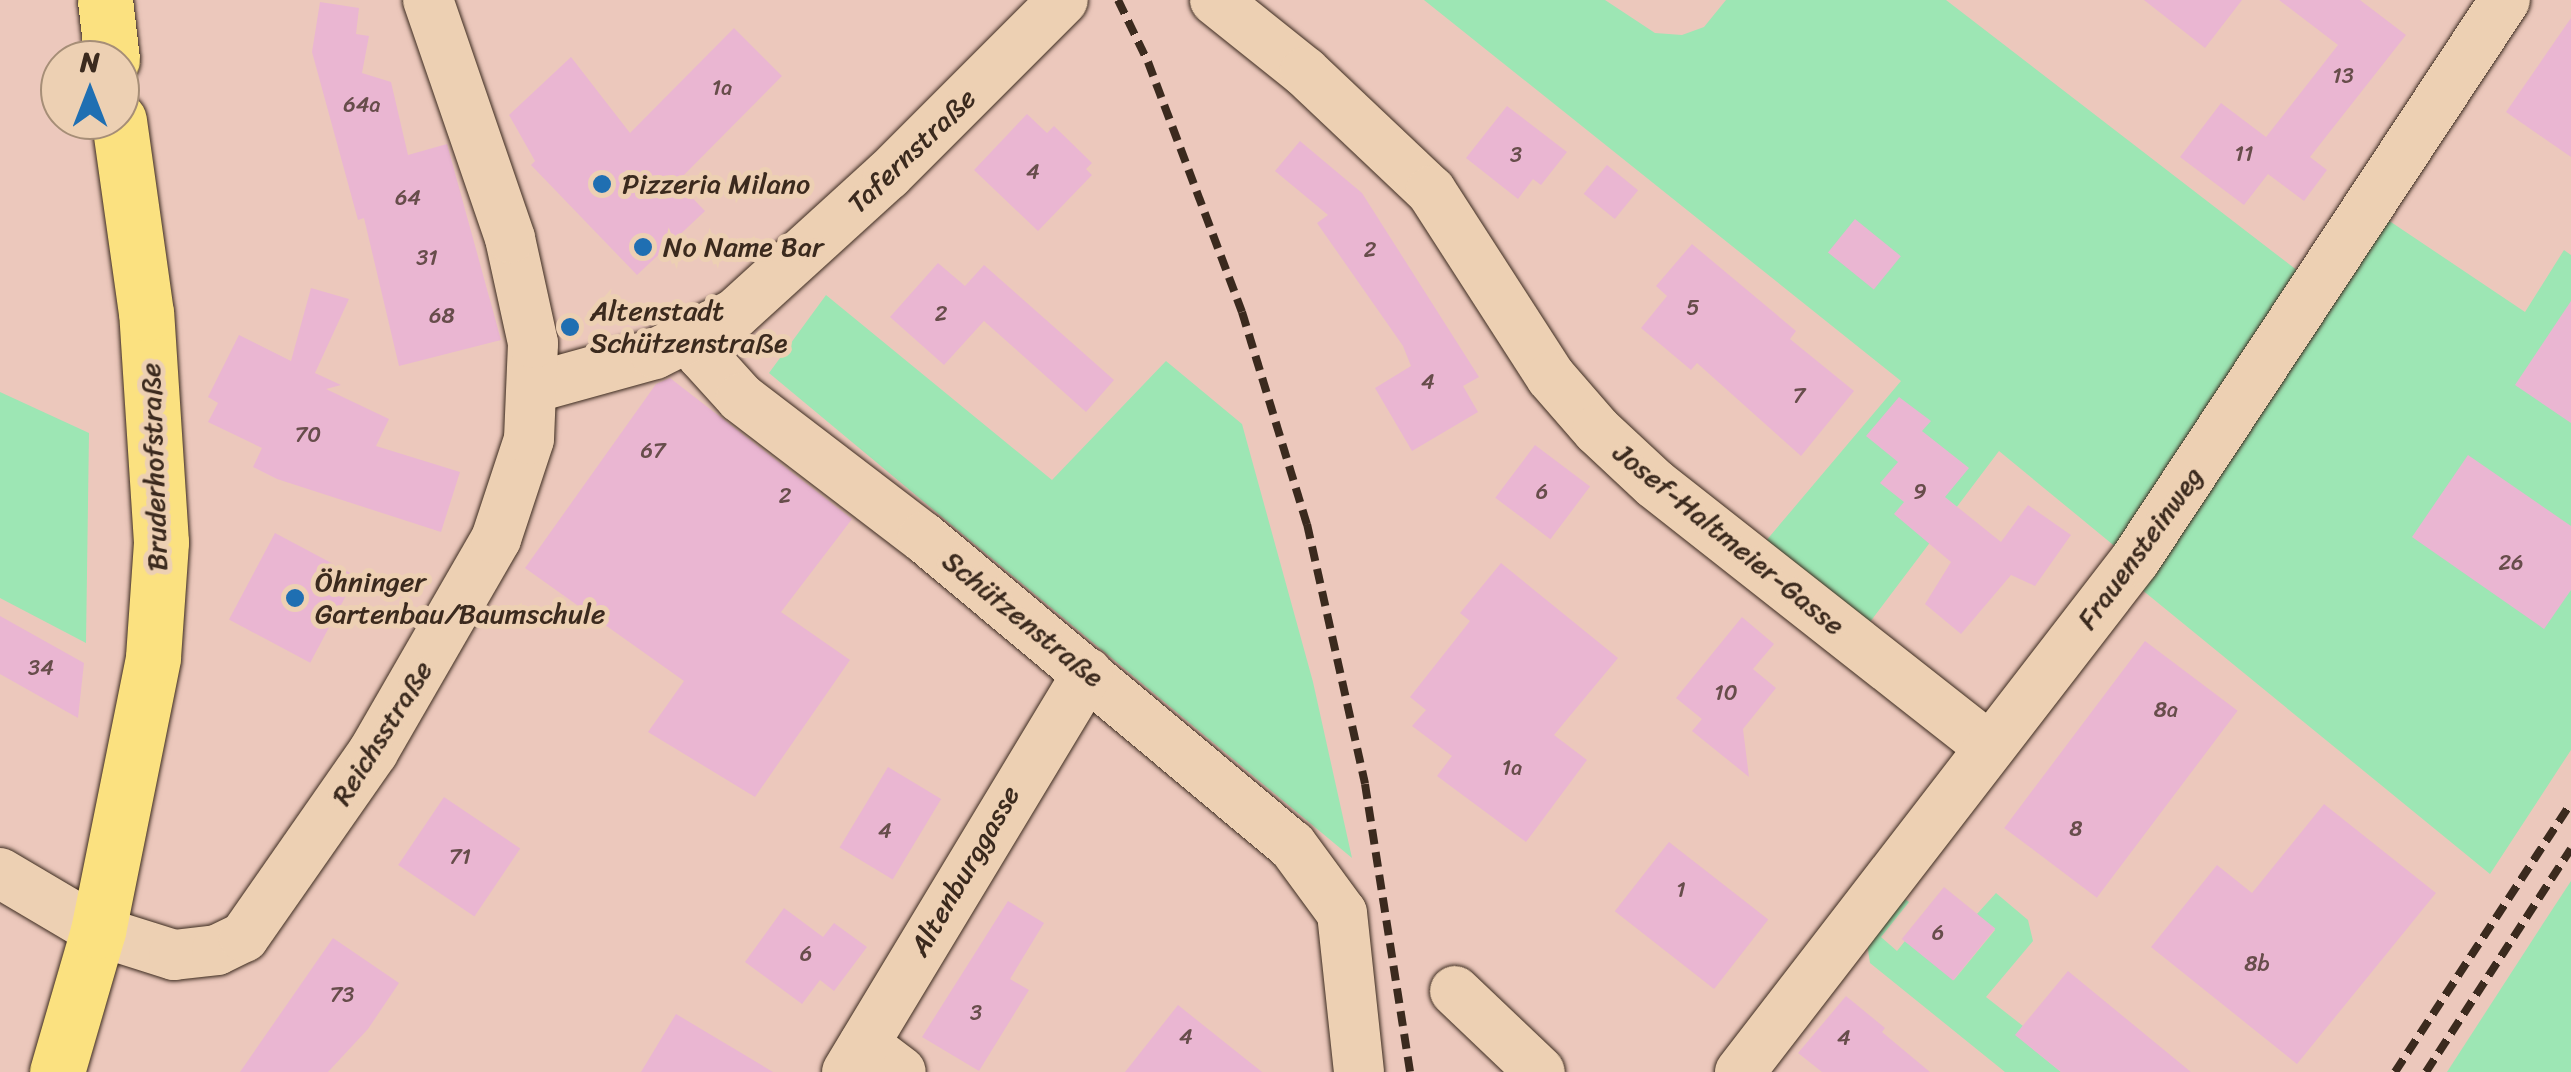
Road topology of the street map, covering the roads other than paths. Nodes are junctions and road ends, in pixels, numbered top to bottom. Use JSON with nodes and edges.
{"nodes":[{"id":1,"x":105,"y":0,"type":"edge"},
{"id":2,"x":428,"y":0,"type":"edge"},
{"id":3,"x":1063,"y":0,"type":"edge"},
{"id":4,"x":1215,"y":0,"type":"edge"},
{"id":5,"x":2506,"y":0,"type":"edge"},
{"id":6,"x":110,"y":40,"type":"edge"},
{"id":7,"x":122,"y":140,"type":"edge"},
{"id":8,"x":696,"y":337,"type":"junction"},
{"id":9,"x":536,"y":387,"type":"junction"},
{"id":10,"x":1088,"y":673,"type":"junction"},
{"id":11,"x":1988,"y":746,"type":"junction"},
{"id":12,"x":0,"y":873,"type":"edge"},
{"id":13,"x":98,"y":931,"type":"junction"},
{"id":14,"x":1455,"y":991,"type":"dead end"},
{"id":15,"x":871,"y":1062,"type":"edge"},
{"id":16,"x":58,"y":1072,"type":"edge"},
{"id":17,"x":1359,"y":1072,"type":"edge"},
{"id":18,"x":1540,"y":1072,"type":"edge"},
{"id":19,"x":1740,"y":1072,"type":"edge"}],
"edges":[{"from":1,"to":6,"type":"main road"},
{"from":2,"to":9,"type":"street","name":"Reichsstraße"},
{"from":3,"to":8,"type":"street","name":"Tafernstraße"},
{"from":4,"to":11,"type":"street","name":"Josef-Haltmeier-Gasse"},
{"from":5,"to":11,"type":"street","name":"Frauensteinweg"},
{"from":7,"to":13,"type":"main road","name":"Bruderhofstraße"},
{"from":8,"to":9,"type":"street","name":"Tafernstraße"},
{"from":8,"to":10,"type":"street","name":"Schützenstraße"},
{"from":9,"to":13,"type":"street","name":"Reichsstraße"},
{"from":10,"to":15,"type":"street","name":"Altenburggasse"},
{"from":10,"to":17,"type":"street","name":"Schützenstraße"},
{"from":11,"to":19,"type":"street","name":"Frauensteinweg"},
{"from":12,"to":13,"type":"street","name":"Reichsstraße"},
{"from":13,"to":16,"type":"main road"},
{"from":14,"to":18,"type":"street"}]}
